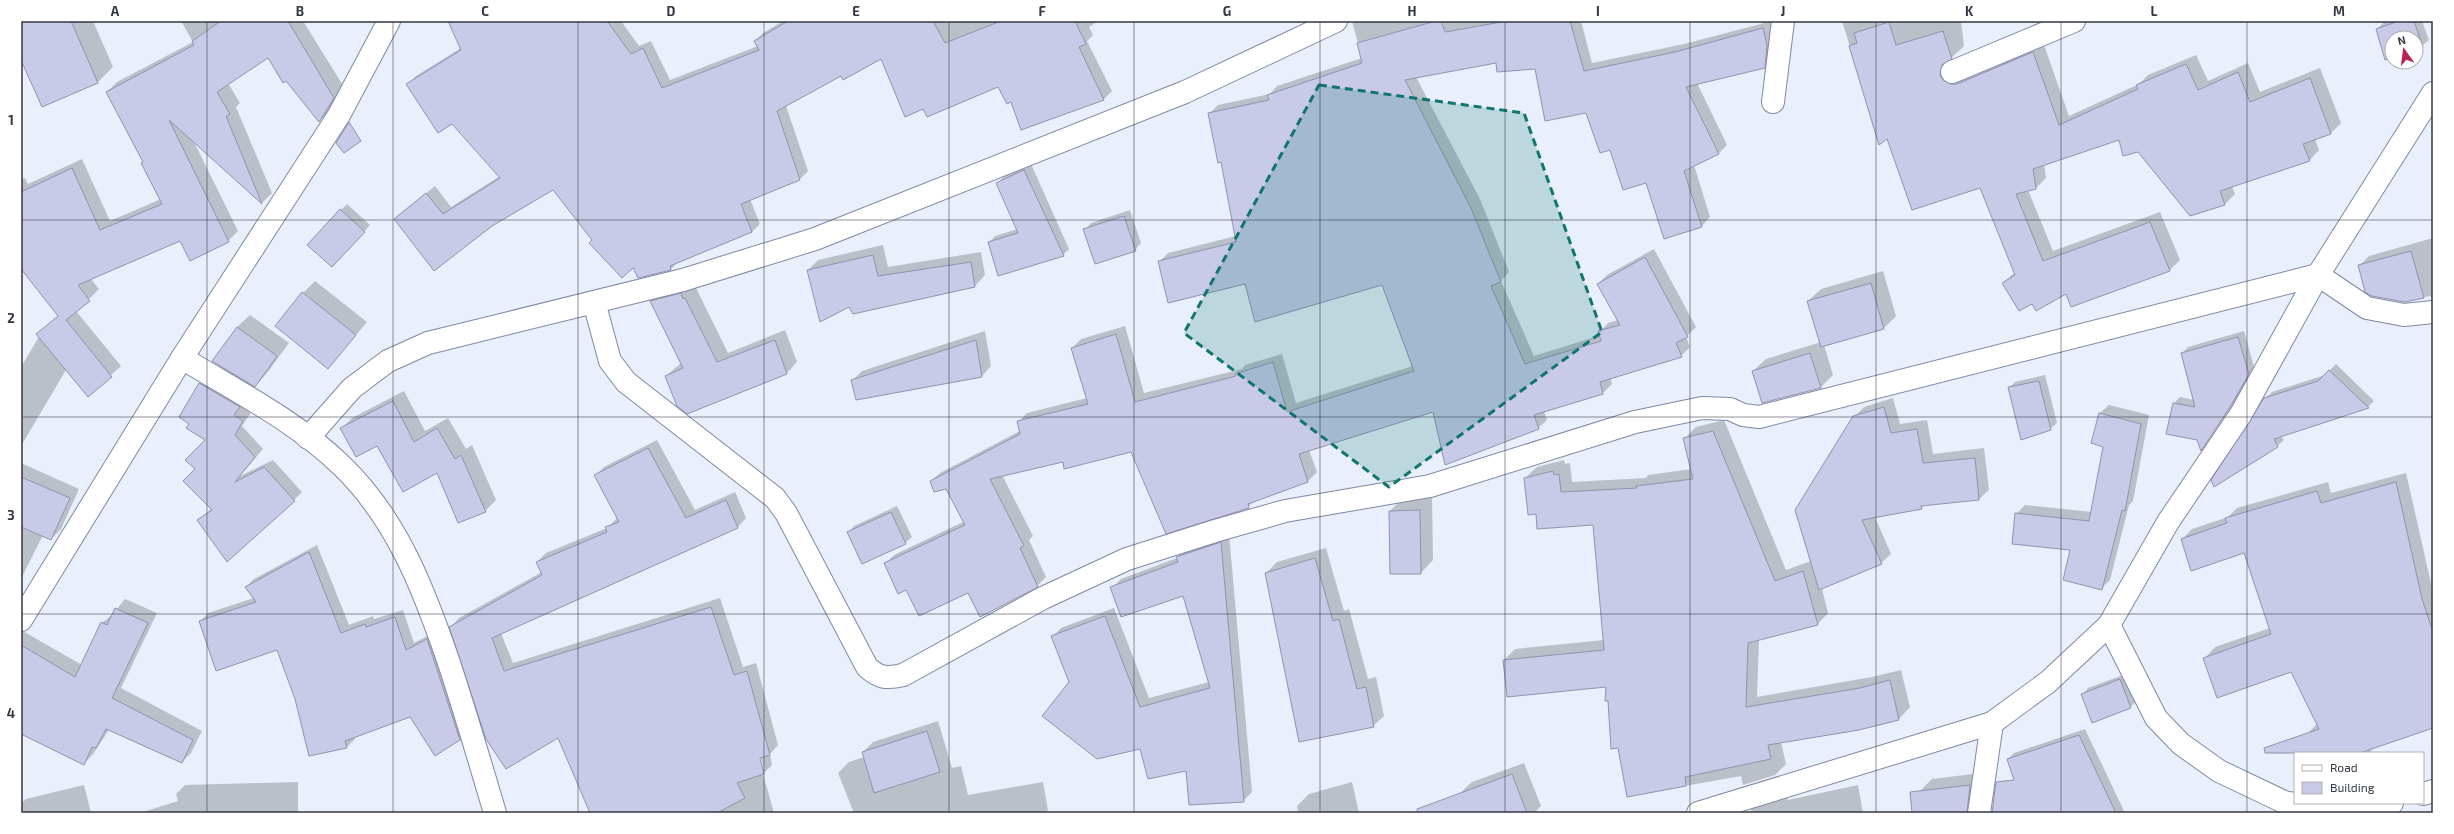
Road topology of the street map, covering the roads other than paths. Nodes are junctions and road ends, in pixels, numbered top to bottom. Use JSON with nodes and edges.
{"nodes":[{"id":1,"x":389,"y":21,"type":"edge"},
{"id":2,"x":1336,"y":21,"type":"edge"},
{"id":3,"x":1783,"y":21,"type":"edge"},
{"id":4,"x":2074,"y":21,"type":"edge"},
{"id":5,"x":1952,"y":72,"type":"dead end"},
{"id":6,"x":2433,"y":93,"type":"edge"},
{"id":7,"x":1773,"y":102,"type":"dead end"},
{"id":8,"x":2318,"y":275,"type":"junction"},
{"id":9,"x":594,"y":302,"type":"junction"},
{"id":10,"x":2433,"y":312,"type":"edge"},
{"id":11,"x":182,"y":358,"type":"junction"},
{"id":12,"x":308,"y":438,"type":"junction"},
{"id":13,"x":21,"y":620,"type":"edge"},
{"id":14,"x":2110,"y":625,"type":"junction"},
{"id":15,"x":1992,"y":723,"type":"junction"},
{"id":16,"x":2294,"y":804,"type":"edge"},
{"id":17,"x":2296,"y":804,"type":"edge"},
{"id":18,"x":2389,"y":804,"type":"edge"},
{"id":19,"x":495,"y":813,"type":"edge"},
{"id":20,"x":1698,"y":813,"type":"edge"},
{"id":21,"x":1979,"y":813,"type":"edge"}],
"edges":[{"from":1,"to":11,"type":"street"},
{"from":2,"to":9,"type":"street"},
{"from":3,"to":7,"type":"street"},
{"from":4,"to":5,"type":"street"},
{"from":6,"to":8,"type":"street"},
{"from":8,"to":9,"type":"street"},
{"from":8,"to":10,"type":"street"},
{"from":8,"to":14,"type":"street"},
{"from":9,"to":12,"type":"street"},
{"from":11,"to":12,"type":"street"},
{"from":11,"to":13,"type":"street"},
{"from":12,"to":19,"type":"street"},
{"from":14,"to":15,"type":"street"},
{"from":14,"to":16,"type":"street"},
{"from":15,"to":20,"type":"street"},
{"from":15,"to":21,"type":"street"},
{"from":17,"to":18,"type":"street"}]}
